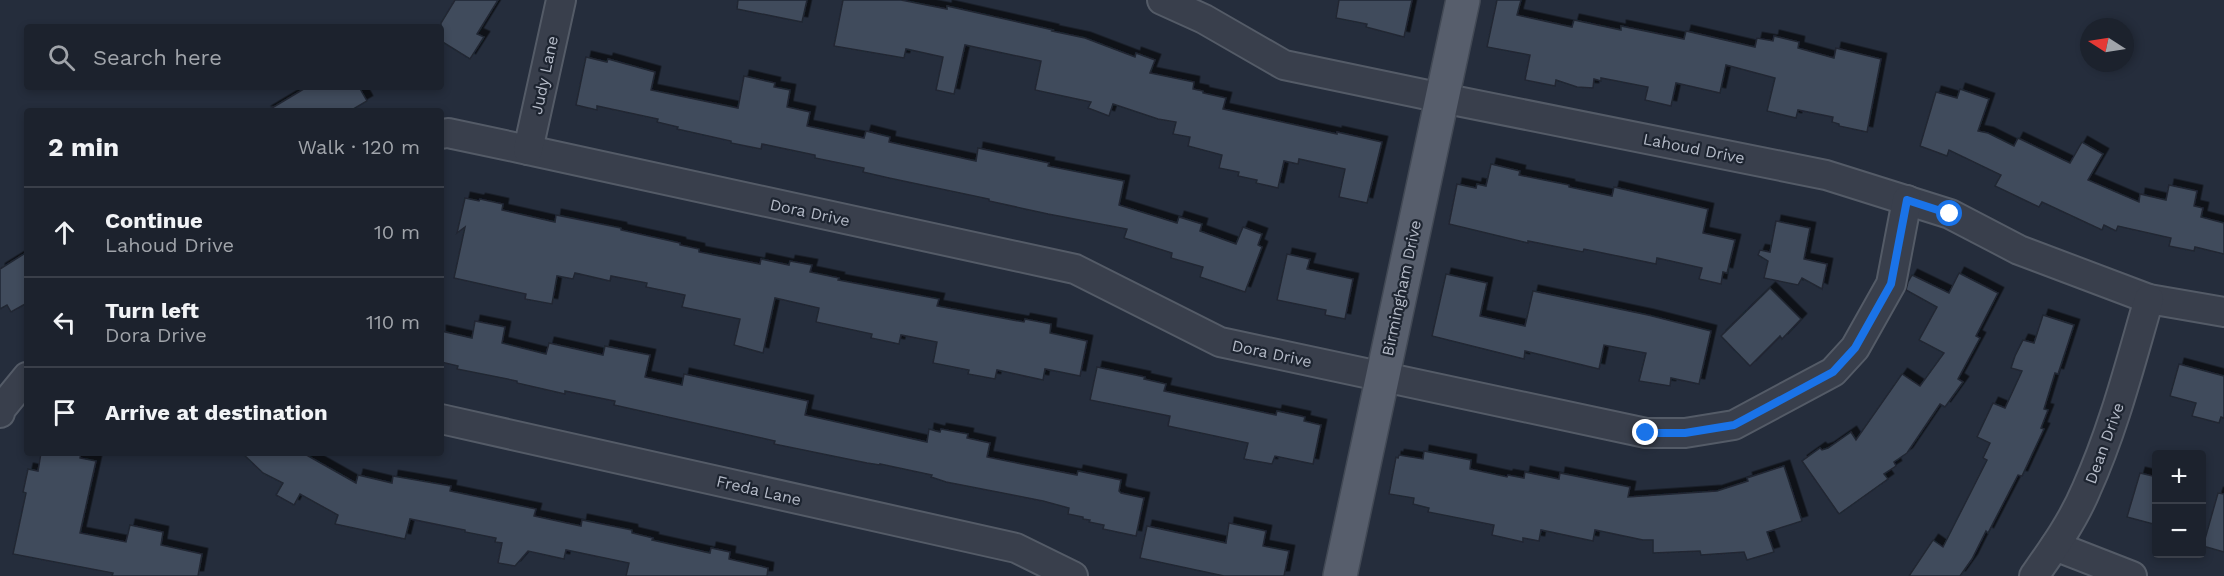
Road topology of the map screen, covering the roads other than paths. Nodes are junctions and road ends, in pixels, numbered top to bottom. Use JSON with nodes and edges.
{"nodes":[{"id":1,"x":561,"y":0,"type":"edge"},
{"id":2,"x":1162,"y":0,"type":"edge"},
{"id":3,"x":1463,"y":0,"type":"edge"},
{"id":4,"x":1442,"y":98,"type":"junction"},
{"id":5,"x":444,"y":134,"type":"edge"},
{"id":6,"x":528,"y":150,"type":"junction"},
{"id":7,"x":1907,"y":200,"type":"junction"},
{"id":8,"x":2149,"y":299,"type":"junction"},
{"id":9,"x":2224,"y":312,"type":"edge"},
{"id":10,"x":1381,"y":377,"type":"junction"},
{"id":11,"x":24,"y":380,"type":"edge"},
{"id":12,"x":0,"y":413,"type":"edge"},
{"id":13,"x":444,"y":419,"type":"edge"},
{"id":14,"x":2055,"y":546,"type":"junction"},
{"id":15,"x":1073,"y":576,"type":"edge"},
{"id":16,"x":1340,"y":576,"type":"edge"},
{"id":17,"x":2034,"y":576,"type":"edge"},
{"id":18,"x":2132,"y":576,"type":"edge"}],
"edges":[{"from":1,"to":6,"type":"street","name":"Judy Lane"},
{"from":2,"to":4,"type":"street","name":"Lahoud Drive"},
{"from":3,"to":4,"type":"main road","name":"Birmingham Drive"},
{"from":4,"to":7,"type":"street","name":"Lahoud Drive"},
{"from":4,"to":10,"type":"main road","name":"Birmingham Drive"},
{"from":5,"to":6,"type":"street","name":"Dora Drive"},
{"from":6,"to":10,"type":"street","name":"Dora Drive"},
{"from":7,"to":8,"type":"street","name":"Lahoud Drive"},
{"from":7,"to":10,"type":"street","name":"Dora Drive"},
{"from":8,"to":9,"type":"street","name":"Lahoud Drive"},
{"from":8,"to":14,"type":"street","name":"Dean Drive"},
{"from":10,"to":16,"type":"main road","name":"Birmingham Drive"},
{"from":11,"to":12,"type":"street"},
{"from":13,"to":15,"type":"street","name":"Freda Lane"},
{"from":14,"to":17,"type":"street","name":"Dean Drive"},
{"from":14,"to":18,"type":"street"}]}
